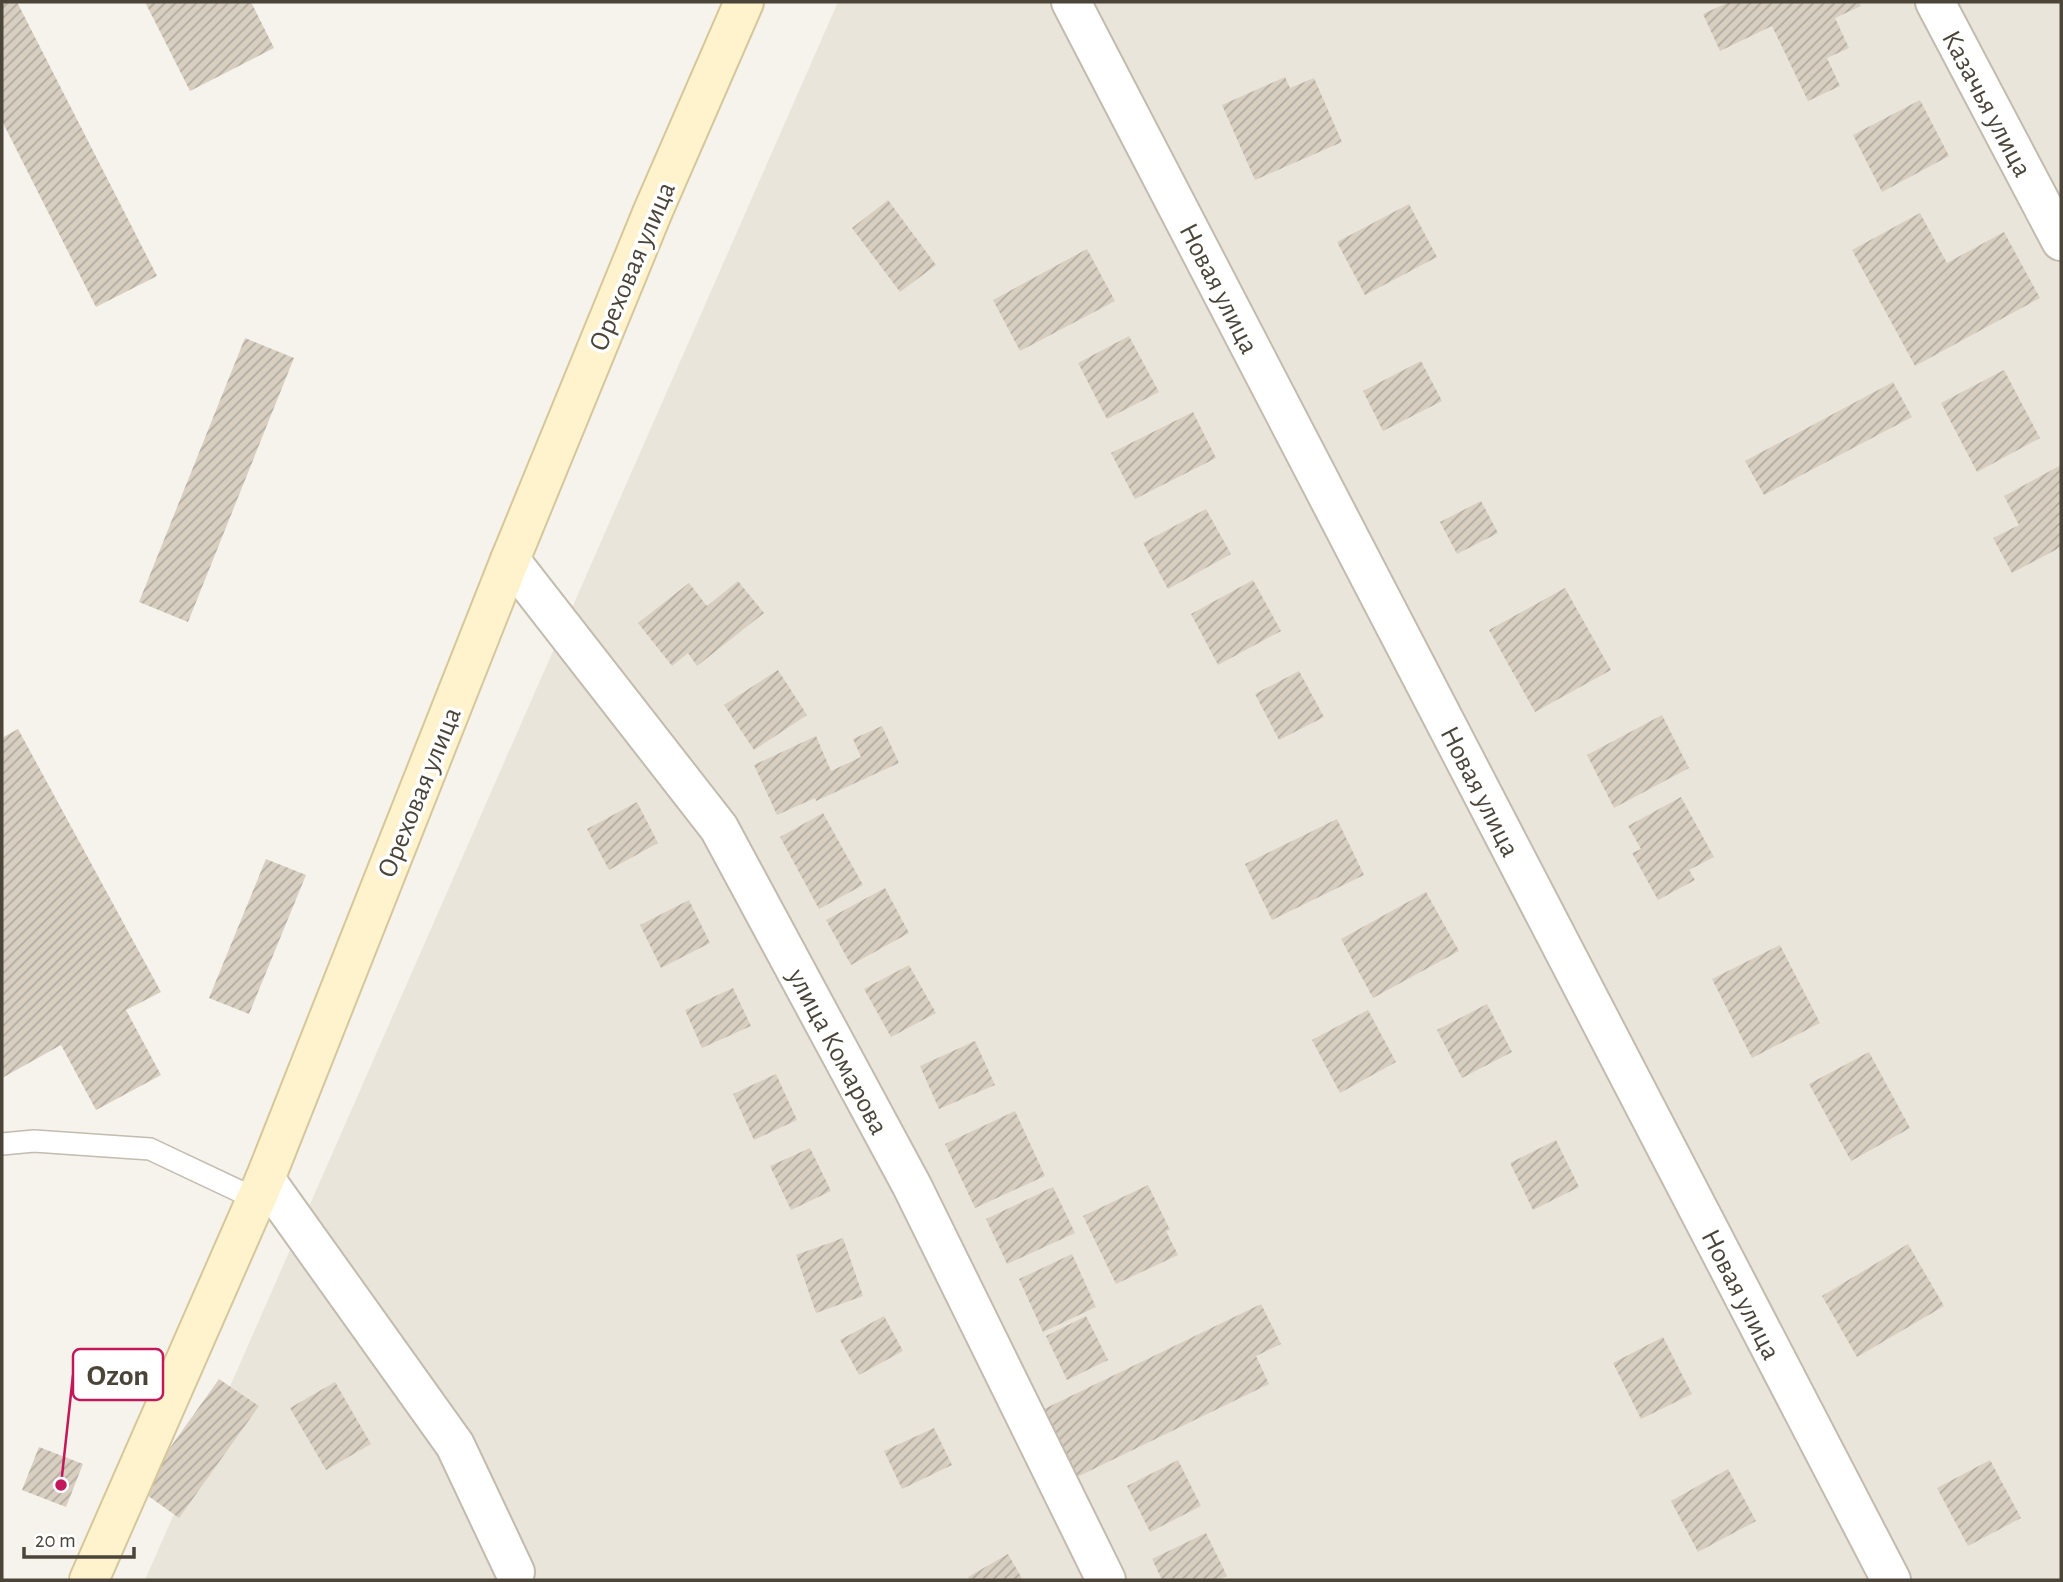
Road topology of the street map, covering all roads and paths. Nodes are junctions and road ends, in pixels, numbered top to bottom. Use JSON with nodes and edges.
{"nodes":[{"id":1,"x":744,"y":2,"type":"edge"},
{"id":2,"x":1071,"y":2,"type":"edge"},
{"id":3,"x":1935,"y":2,"type":"edge"},
{"id":4,"x":2061,"y":241,"type":"edge"},
{"id":5,"x":510,"y":559,"type":"junction"},
{"id":6,"x":2,"y":1144,"type":"edge"},
{"id":7,"x":261,"y":1189,"type":"junction"},
{"id":8,"x":515,"y":1572,"type":"dead end"},
{"id":9,"x":89,"y":1580,"type":"edge"},
{"id":10,"x":1107,"y":1580,"type":"edge"},
{"id":11,"x":1891,"y":1580,"type":"edge"}],
"edges":[{"from":1,"to":5,"type":"main road","name":"Ореховая улица"},
{"from":2,"to":11,"type":"street","name":"Новая улица"},
{"from":3,"to":4,"type":"street","name":"Казачья улица"},
{"from":5,"to":7,"type":"main road","name":"Ореховая улица"},
{"from":5,"to":10,"type":"street","name":"улица Комарова"},
{"from":6,"to":7,"type":"lane"},
{"from":7,"to":8,"type":"street"},
{"from":7,"to":9,"type":"main road","name":"Ореховая улица"}]}
